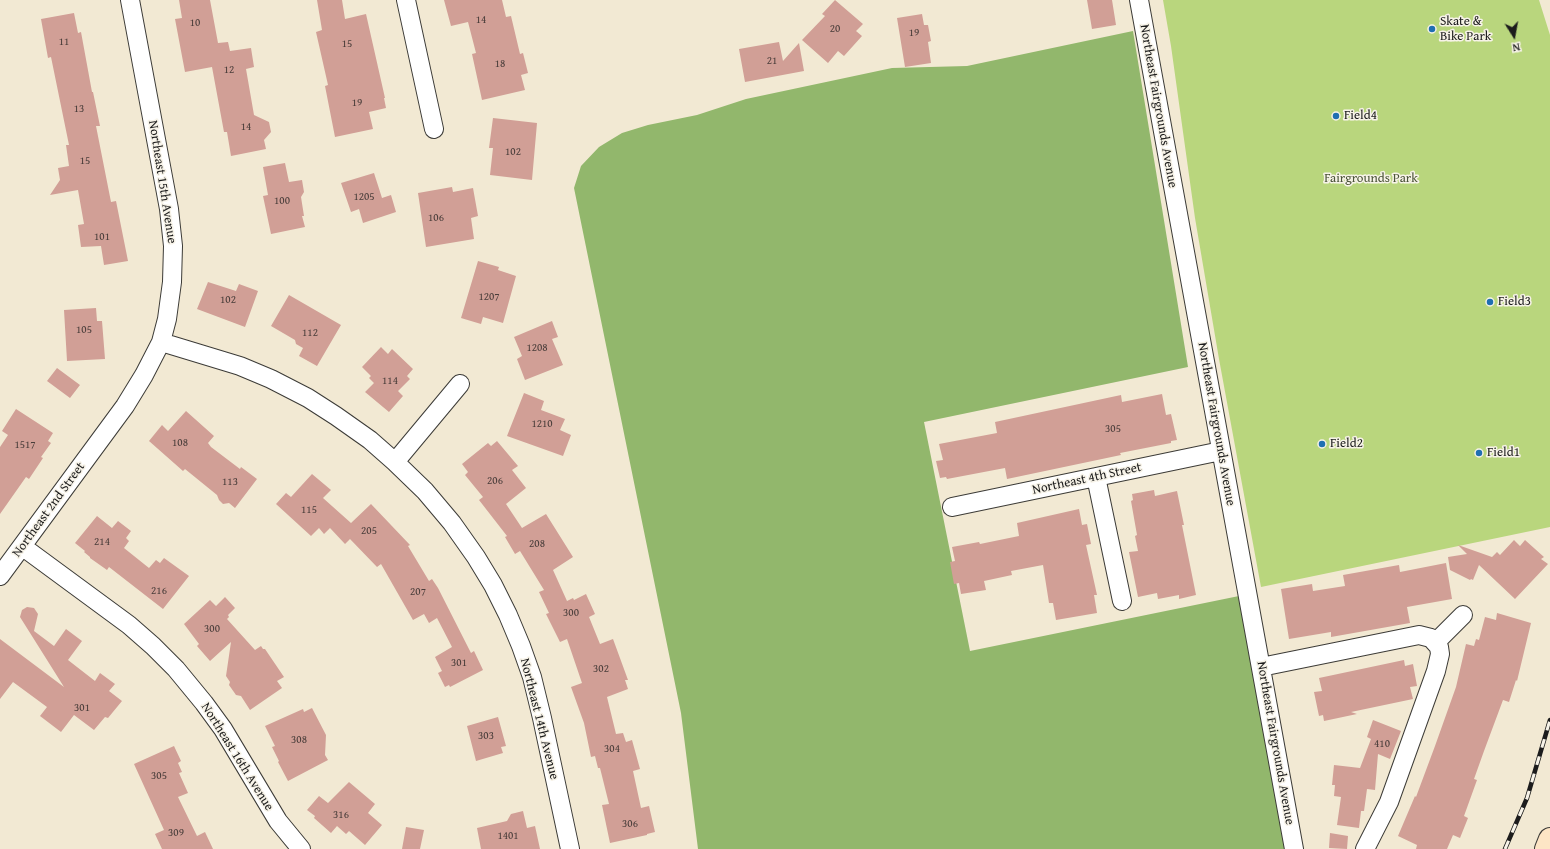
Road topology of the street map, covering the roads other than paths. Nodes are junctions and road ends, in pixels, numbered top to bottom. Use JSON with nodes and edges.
{"nodes":[{"id":1,"x":130,"y":0,"type":"edge"},
{"id":2,"x":406,"y":0,"type":"edge"},
{"id":3,"x":1139,"y":0,"type":"edge"},
{"id":4,"x":434,"y":129,"type":"dead end"},
{"id":5,"x":161,"y":342,"type":"junction"},
{"id":6,"x":460,"y":384,"type":"dead end"},
{"id":7,"x":98,"y":443,"type":"joint"},
{"id":8,"x":1221,"y":451,"type":"junction"},
{"id":9,"x":395,"y":462,"type":"junction"},
{"id":10,"x":1096,"y":477,"type":"junction"},
{"id":11,"x":952,"y":507,"type":"dead end"},
{"id":12,"x":23,"y":547,"type":"junction"},
{"id":13,"x":0,"y":576,"type":"edge"},
{"id":14,"x":1122,"y":601,"type":"dead end"},
{"id":15,"x":1463,"y":615,"type":"dead end"},
{"id":16,"x":1436,"y":642,"type":"junction"},
{"id":17,"x":1261,"y":667,"type":"junction"},
{"id":18,"x":1550,"y":839,"type":"edge"},
{"id":19,"x":299,"y":848,"type":"edge"},
{"id":20,"x":570,"y":849,"type":"edge"},
{"id":21,"x":1294,"y":849,"type":"edge"},
{"id":22,"x":1365,"y":849,"type":"edge"},
{"id":23,"x":1546,"y":849,"type":"edge"}],
"edges":[{"from":1,"to":5,"type":"street","name":"Northeast 15th Avenue"},
{"from":2,"to":4,"type":"street"},
{"from":3,"to":8,"type":"street","name":"Northeast Fairgrounds Avenue"},
{"from":5,"to":7,"type":"street","name":"Northeast 15th Avenue"},
{"from":5,"to":9,"type":"street","name":"Northeast 14th Avenue"},
{"from":6,"to":9,"type":"street"},
{"from":7,"to":12,"type":"street","name":"Northeast 2nd Street"},
{"from":8,"to":10,"type":"street","name":"Northeast 4th Street"},
{"from":8,"to":17,"type":"street","name":"Northeast Fairgrounds Avenue"},
{"from":9,"to":20,"type":"street","name":"Northeast 14th Avenue"},
{"from":10,"to":11,"type":"street","name":"Northeast 4th Street"},
{"from":10,"to":14,"type":"street"},
{"from":12,"to":13,"type":"street","name":"Northeast 2nd Street"},
{"from":12,"to":19,"type":"street","name":"Northeast 16th Avenue"},
{"from":15,"to":16,"type":"street"},
{"from":16,"to":17,"type":"street"},
{"from":16,"to":22,"type":"street"},
{"from":17,"to":21,"type":"street","name":"Northeast Fairgrounds Avenue"},
{"from":18,"to":23,"type":"main road"}]}
